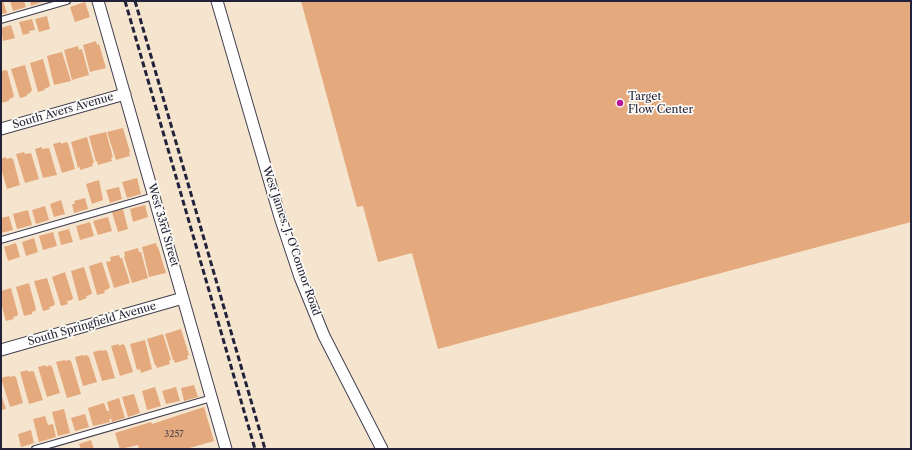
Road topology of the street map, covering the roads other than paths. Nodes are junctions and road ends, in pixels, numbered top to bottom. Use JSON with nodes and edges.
{"nodes":[{"id":1,"x":67,"y":1,"type":"edge"},
{"id":2,"x":98,"y":1,"type":"edge"},
{"id":3,"x":217,"y":1,"type":"edge"},
{"id":4,"x":1,"y":20,"type":"edge"},
{"id":5,"x":125,"y":94,"type":"junction"},
{"id":6,"x":1,"y":129,"type":"edge"},
{"id":7,"x":155,"y":196,"type":"junction"},
{"id":8,"x":1,"y":240,"type":"edge"},
{"id":9,"x":183,"y":298,"type":"junction"},
{"id":10,"x":1,"y":350,"type":"edge"},
{"id":11,"x":212,"y":398,"type":"junction"},
{"id":12,"x":35,"y":449,"type":"edge"},
{"id":13,"x":226,"y":449,"type":"edge"},
{"id":14,"x":382,"y":449,"type":"edge"}],
"edges":[{"from":1,"to":4,"type":"lane"},
{"from":2,"to":5,"type":"street","name":"West 33rd Street"},
{"from":3,"to":14,"type":"street","name":"West James. J. O'Connor Road"},
{"from":5,"to":6,"type":"street","name":"South Avers Avenue"},
{"from":5,"to":7,"type":"street","name":"West 33rd Street"},
{"from":7,"to":8,"type":"lane"},
{"from":7,"to":9,"type":"street","name":"West 33rd Street"},
{"from":9,"to":10,"type":"street","name":"South Springfield Avenue"},
{"from":9,"to":11,"type":"street","name":"West 33rd Street"},
{"from":11,"to":12,"type":"lane"},
{"from":11,"to":13,"type":"street","name":"West 33rd Street"}]}
